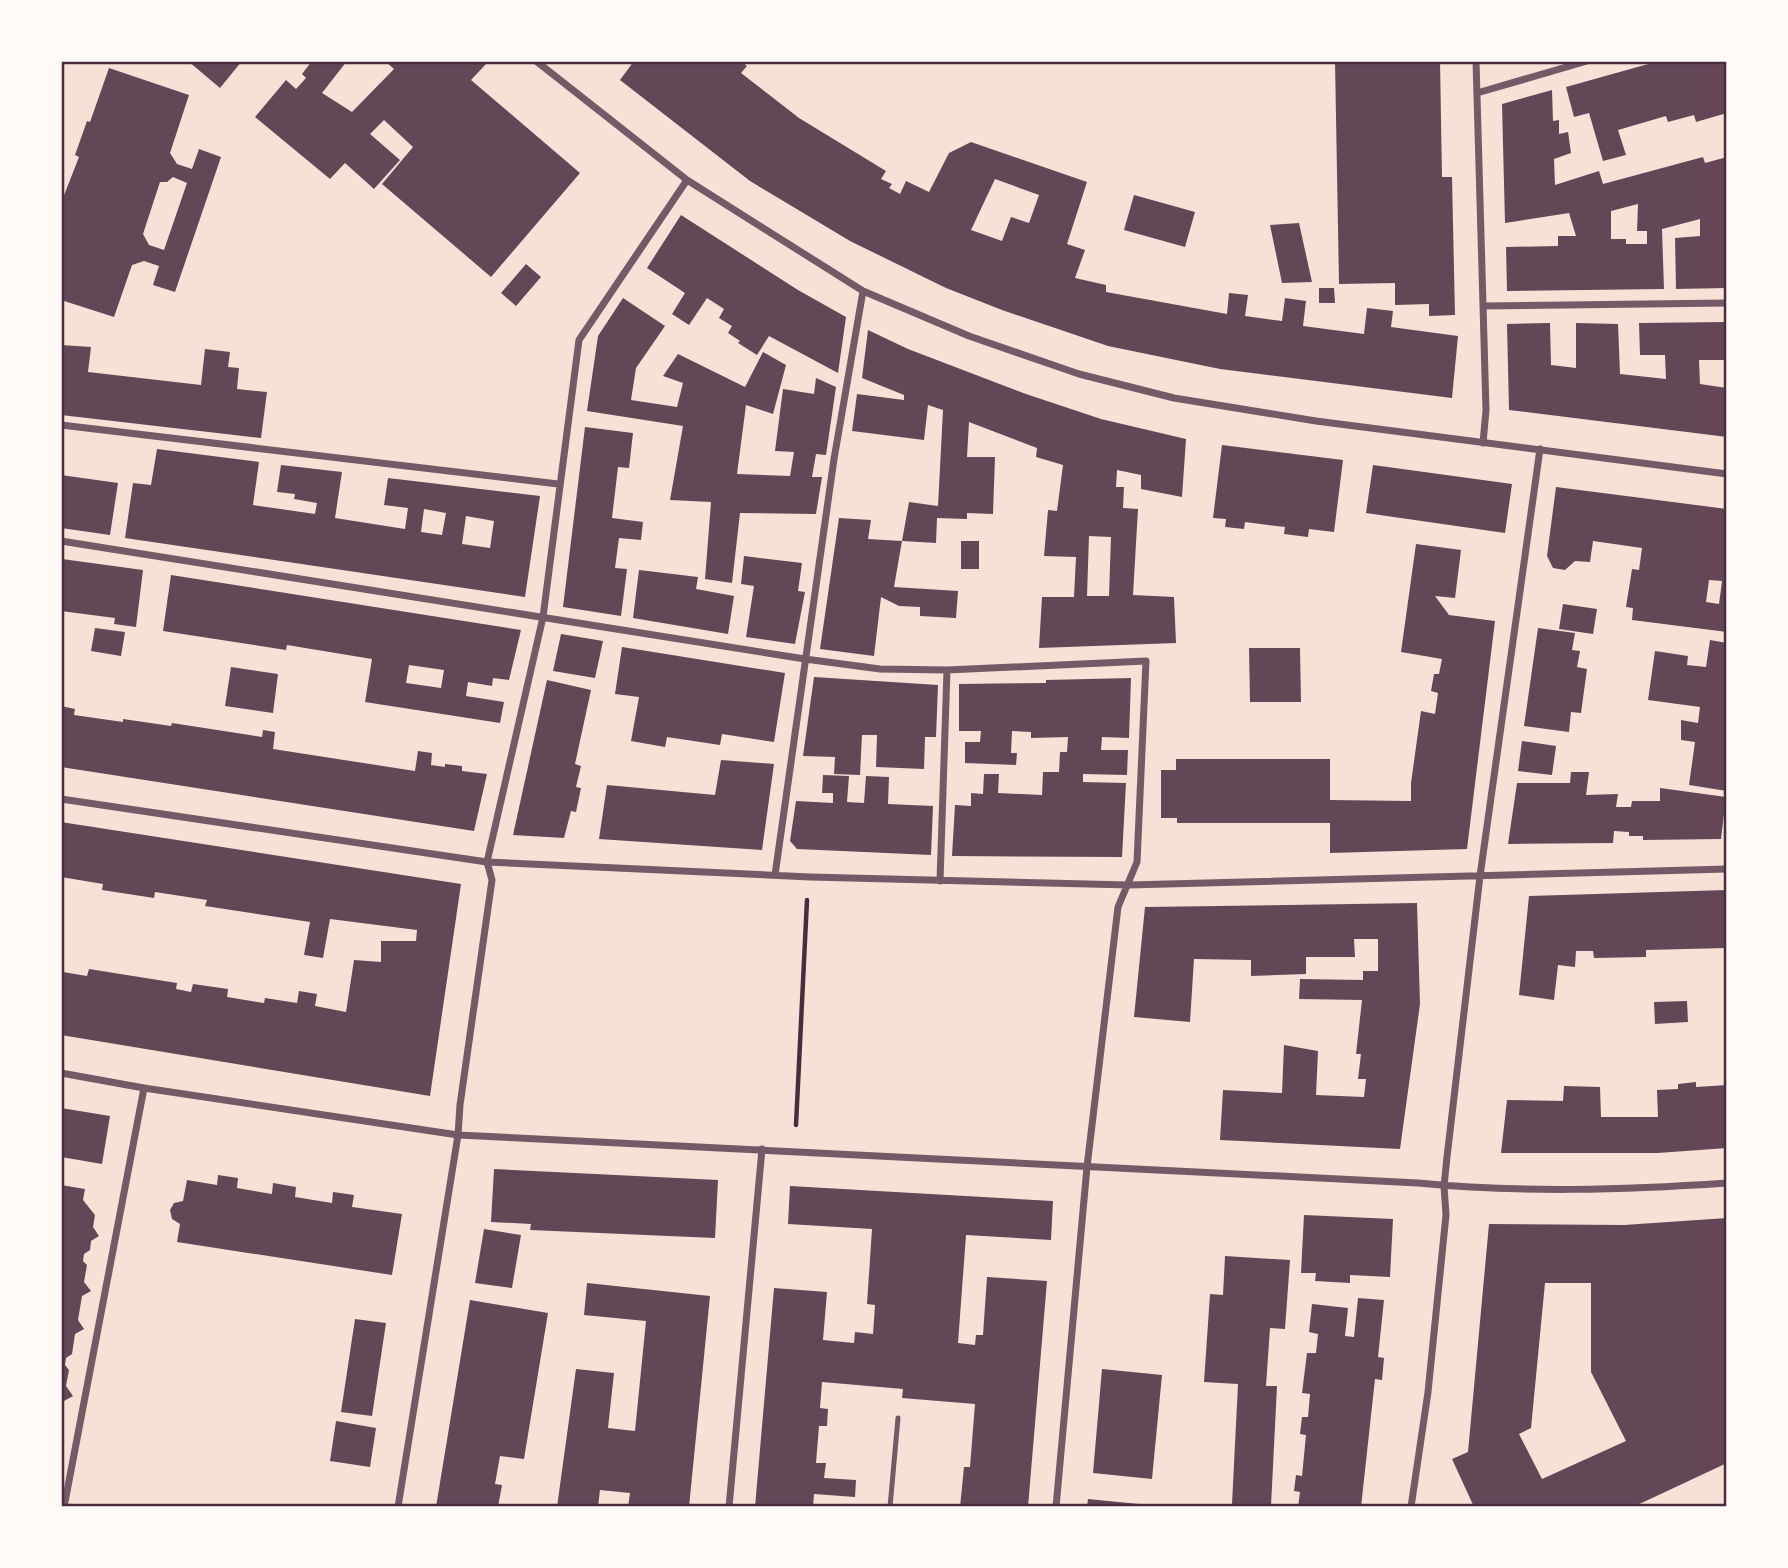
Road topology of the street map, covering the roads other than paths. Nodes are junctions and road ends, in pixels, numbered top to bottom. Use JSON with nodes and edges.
{"nodes":[{"id":1,"x":536,"y":61,"type":"edge"},
{"id":2,"x":1476,"y":61,"type":"edge"},
{"id":3,"x":1587,"y":61,"type":"edge"},
{"id":4,"x":1477,"y":93,"type":"junction"},
{"id":5,"x":687,"y":180,"type":"junction"},
{"id":6,"x":863,"y":291,"type":"junction"},
{"id":7,"x":1727,"y":303,"type":"edge"},
{"id":8,"x":1483,"y":306,"type":"junction"},
{"id":9,"x":61,"y":425,"type":"edge"},
{"id":10,"x":1483,"y":443,"type":"junction"},
{"id":11,"x":1540,"y":449,"type":"junction"},
{"id":12,"x":1727,"y":474,"type":"edge"},
{"id":13,"x":558,"y":484,"type":"junction"},
{"id":14,"x":61,"y":541,"type":"edge"},
{"id":15,"x":542,"y":617,"type":"junction"},
{"id":16,"x":805,"y":659,"type":"junction"},
{"id":17,"x":947,"y":670,"type":"junction"},
{"id":18,"x":61,"y":799,"type":"edge"},
{"id":19,"x":487,"y":862,"type":"junction"},
{"id":20,"x":1727,"y":869,"type":"edge"},
{"id":21,"x":775,"y":875,"type":"junction"},
{"id":22,"x":1480,"y":876,"type":"junction"},
{"id":23,"x":940,"y":881,"type":"junction"},
{"id":24,"x":1129,"y":885,"type":"junction"},
{"id":25,"x":61,"y":1073,"type":"edge"},
{"id":26,"x":144,"y":1088,"type":"junction"},
{"id":27,"x":458,"y":1135,"type":"junction"},
{"id":28,"x":762,"y":1149,"type":"junction"},
{"id":29,"x":1087,"y":1167,"type":"junction"},
{"id":30,"x":1727,"y":1183,"type":"edge"},
{"id":31,"x":1444,"y":1186,"type":"junction"},
{"id":32,"x":898,"y":1418,"type":"dead end"},
{"id":33,"x":64,"y":1507,"type":"edge"},
{"id":34,"x":398,"y":1507,"type":"edge"},
{"id":35,"x":729,"y":1507,"type":"edge"},
{"id":36,"x":890,"y":1507,"type":"edge"},
{"id":37,"x":1056,"y":1507,"type":"edge"},
{"id":38,"x":1411,"y":1507,"type":"edge"}],
"edges":[{"from":1,"to":5,"type":"street"},
{"from":2,"to":4,"type":"street"},
{"from":3,"to":4,"type":"street"},
{"from":4,"to":8,"type":"street"},
{"from":5,"to":6,"type":"street"},
{"from":5,"to":13,"type":"street"},
{"from":6,"to":10,"type":"street"},
{"from":6,"to":16,"type":"street"},
{"from":7,"to":8,"type":"street"},
{"from":8,"to":10,"type":"street"},
{"from":9,"to":13,"type":"street"},
{"from":10,"to":11,"type":"street"},
{"from":11,"to":12,"type":"street"},
{"from":11,"to":22,"type":"street"},
{"from":13,"to":15,"type":"street"},
{"from":14,"to":15,"type":"street"},
{"from":15,"to":16,"type":"street"},
{"from":15,"to":19,"type":"street"},
{"from":16,"to":17,"type":"street"},
{"from":16,"to":21,"type":"street"},
{"from":17,"to":23,"type":"street"},
{"from":17,"to":24,"type":"street"},
{"from":18,"to":19,"type":"street"},
{"from":19,"to":21,"type":"street"},
{"from":19,"to":27,"type":"street"},
{"from":20,"to":22,"type":"street"},
{"from":21,"to":23,"type":"street"},
{"from":22,"to":24,"type":"street"},
{"from":22,"to":31,"type":"street"},
{"from":23,"to":24,"type":"street"},
{"from":24,"to":29,"type":"street"},
{"from":25,"to":26,"type":"street"},
{"from":26,"to":27,"type":"street"},
{"from":26,"to":33,"type":"street"},
{"from":27,"to":28,"type":"street"},
{"from":27,"to":34,"type":"street"},
{"from":28,"to":29,"type":"street"},
{"from":28,"to":35,"type":"street"},
{"from":29,"to":31,"type":"street"},
{"from":29,"to":37,"type":"street"},
{"from":30,"to":31,"type":"street"},
{"from":31,"to":38,"type":"street"},
{"from":32,"to":36,"type":"lane"}]}
